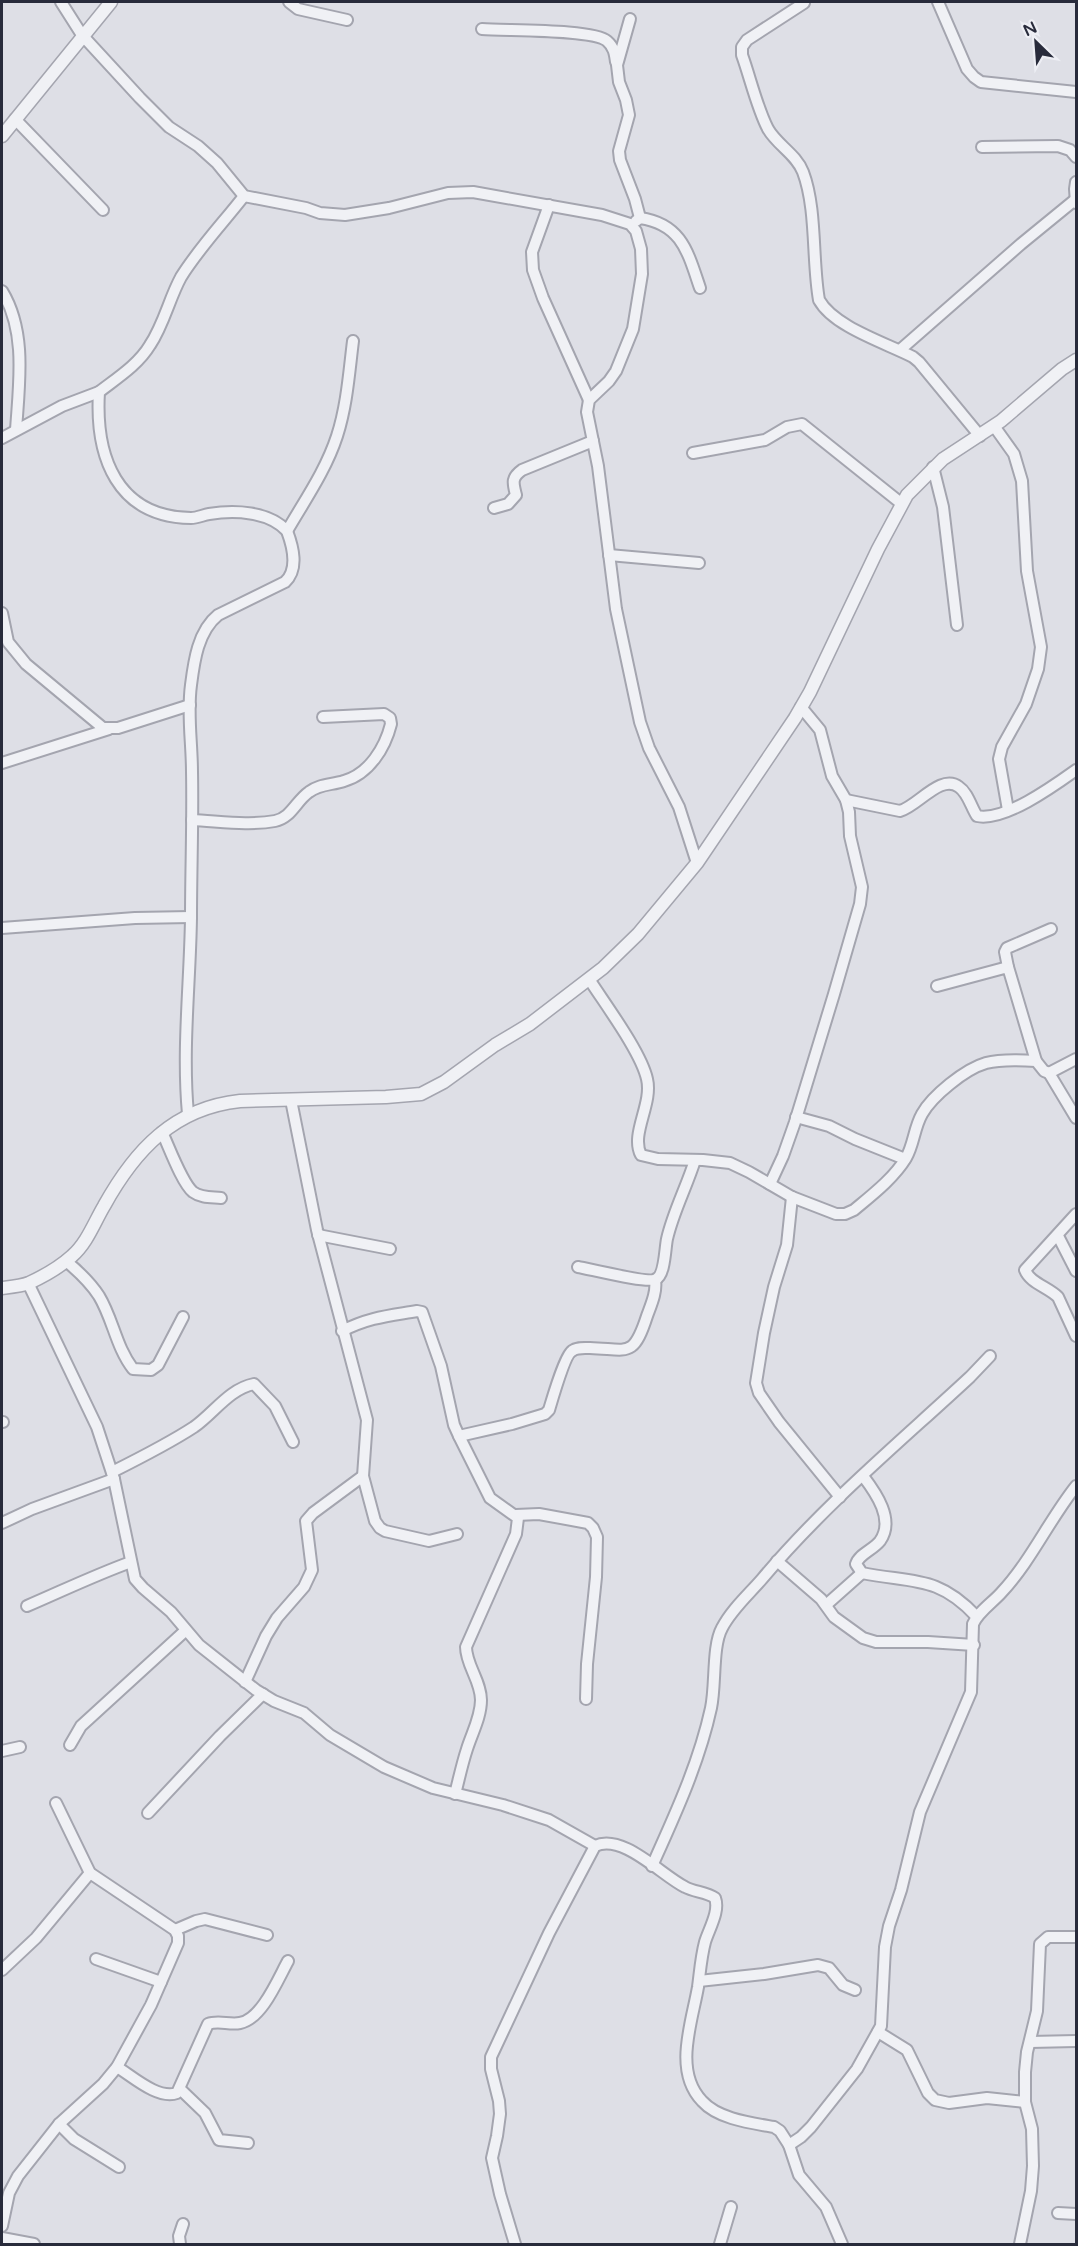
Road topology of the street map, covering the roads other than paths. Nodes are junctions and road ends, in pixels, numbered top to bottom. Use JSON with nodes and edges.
{"nodes":[{"id":1,"x":61,"y":2,"type":"edge"},
{"id":2,"x":111,"y":2,"type":"edge"},
{"id":3,"x":289,"y":2,"type":"edge"},
{"id":4,"x":938,"y":2,"type":"edge"},
{"id":5,"x":804,"y":3,"type":"edge"},
{"id":6,"x":630,"y":19,"type":"dead end"},
{"id":7,"x":347,"y":20,"type":"dead end"},
{"id":8,"x":482,"y":29,"type":"dead end"},
{"id":9,"x":82,"y":35,"type":"junction"},
{"id":10,"x":617,"y":65,"type":"junction"},
{"id":11,"x":1077,"y":92,"type":"edge"},
{"id":12,"x":15,"y":118,"type":"junction"},
{"id":13,"x":2,"y":136,"type":"edge"},
{"id":14,"x":982,"y":147,"type":"dead end"},
{"id":15,"x":1077,"y":157,"type":"edge"},
{"id":16,"x":1077,"y":182,"type":"edge"},
{"id":17,"x":244,"y":196,"type":"junction"},
{"id":18,"x":1076,"y":201,"type":"edge"},
{"id":19,"x":549,"y":205,"type":"junction"},
{"id":20,"x":103,"y":210,"type":"dead end"},
{"id":21,"x":635,"y":221,"type":"junction"},
{"id":22,"x":700,"y":288,"type":"dead end"},
{"id":23,"x":2,"y":293,"type":"edge"},
{"id":24,"x":353,"y":341,"type":"dead end"},
{"id":25,"x":900,"y":350,"type":"junction"},
{"id":26,"x":1077,"y":360,"type":"edge"},
{"id":27,"x":99,"y":392,"type":"junction"},
{"id":28,"x":589,"y":400,"type":"junction"},
{"id":29,"x":994,"y":426,"type":"junction"},
{"id":30,"x":15,"y":430,"type":"junction"},
{"id":31,"x":980,"y":436,"type":"junction"},
{"id":32,"x":2,"y":438,"type":"edge"},
{"id":33,"x":593,"y":441,"type":"junction"},
{"id":34,"x":693,"y":453,"type":"dead end"},
{"id":35,"x":933,"y":467,"type":"junction"},
{"id":36,"x":902,"y":504,"type":"junction"},
{"id":37,"x":494,"y":508,"type":"dead end"},
{"id":38,"x":288,"y":531,"type":"junction"},
{"id":39,"x":609,"y":555,"type":"junction"},
{"id":40,"x":699,"y":563,"type":"dead end"},
{"id":41,"x":2,"y":614,"type":"edge"},
{"id":42,"x":957,"y":625,"type":"dead end"},
{"id":43,"x":190,"y":705,"type":"junction"},
{"id":44,"x":801,"y":707,"type":"junction"},
{"id":45,"x":323,"y":717,"type":"dead end"},
{"id":46,"x":109,"y":729,"type":"junction"},
{"id":47,"x":2,"y":763,"type":"edge"},
{"id":48,"x":1077,"y":770,"type":"edge"},
{"id":49,"x":846,"y":800,"type":"junction"},
{"id":50,"x":1008,"y":810,"type":"junction"},
{"id":51,"x":192,"y":820,"type":"junction"},
{"id":52,"x":697,"y":863,"type":"junction"},
{"id":53,"x":191,"y":918,"type":"junction"},
{"id":54,"x":2,"y":928,"type":"edge"},
{"id":55,"x":1051,"y":929,"type":"dead end"},
{"id":56,"x":1008,"y":967,"type":"junction"},
{"id":57,"x":589,"y":979,"type":"junction"},
{"id":58,"x":937,"y":986,"type":"dead end"},
{"id":59,"x":1077,"y":1059,"type":"edge"},
{"id":60,"x":1036,"y":1061,"type":"junction"},
{"id":61,"x":1049,"y":1073,"type":"junction"},
{"id":62,"x":291,"y":1100,"type":"junction"},
{"id":63,"x":188,"y":1114,"type":"junction"},
{"id":64,"x":796,"y":1117,"type":"junction"},
{"id":65,"x":1077,"y":1118,"type":"edge"},
{"id":66,"x":162,"y":1132,"type":"junction"},
{"id":67,"x":905,"y":1159,"type":"junction"},
{"id":68,"x":695,"y":1160,"type":"junction"},
{"id":69,"x":770,"y":1184,"type":"junction"},
{"id":70,"x":792,"y":1197,"type":"junction"},
{"id":71,"x":221,"y":1198,"type":"dead end"},
{"id":72,"x":1077,"y":1214,"type":"edge"},
{"id":73,"x":318,"y":1235,"type":"junction"},
{"id":74,"x":1058,"y":1236,"type":"junction"},
{"id":75,"x":390,"y":1249,"type":"dead end"},
{"id":76,"x":66,"y":1261,"type":"junction"},
{"id":77,"x":578,"y":1267,"type":"dead end"},
{"id":78,"x":1077,"y":1271,"type":"edge"},
{"id":79,"x":655,"y":1280,"type":"junction"},
{"id":80,"x":28,"y":1283,"type":"junction"},
{"id":81,"x":2,"y":1288,"type":"edge"},
{"id":82,"x":183,"y":1317,"type":"dead end"},
{"id":83,"x":342,"y":1331,"type":"junction"},
{"id":84,"x":1077,"y":1336,"type":"edge"},
{"id":85,"x":990,"y":1356,"type":"dead end"},
{"id":86,"x":459,"y":1436,"type":"junction"},
{"id":87,"x":293,"y":1442,"type":"dead end"},
{"id":88,"x":113,"y":1475,"type":"junction"},
{"id":89,"x":363,"y":1476,"type":"junction"},
{"id":90,"x":864,"y":1476,"type":"junction"},
{"id":91,"x":1077,"y":1486,"type":"edge"},
{"id":92,"x":840,"y":1497,"type":"junction"},
{"id":93,"x":516,"y":1515,"type":"junction"},
{"id":94,"x":2,"y":1523,"type":"edge"},
{"id":95,"x":457,"y":1534,"type":"dead end"},
{"id":96,"x":777,"y":1561,"type":"junction"},
{"id":97,"x":131,"y":1562,"type":"junction"},
{"id":98,"x":862,"y":1573,"type":"junction"},
{"id":99,"x":826,"y":1605,"type":"junction"},
{"id":100,"x":27,"y":1606,"type":"dead end"},
{"id":101,"x":976,"y":1616,"type":"junction"},
{"id":102,"x":185,"y":1631,"type":"junction"},
{"id":103,"x":974,"y":1645,"type":"junction"},
{"id":104,"x":245,"y":1682,"type":"junction"},
{"id":105,"x":263,"y":1694,"type":"junction"},
{"id":106,"x":586,"y":1699,"type":"dead end"},
{"id":107,"x":70,"y":1745,"type":"dead end"},
{"id":108,"x":20,"y":1747,"type":"dead end"},
{"id":109,"x":2,"y":1750,"type":"edge"},
{"id":110,"x":455,"y":1794,"type":"junction"},
{"id":111,"x":56,"y":1803,"type":"dead end"},
{"id":112,"x":148,"y":1813,"type":"dead end"},
{"id":113,"x":595,"y":1846,"type":"junction"},
{"id":114,"x":652,"y":1866,"type":"junction"},
{"id":115,"x":90,"y":1873,"type":"junction"},
{"id":116,"x":176,"y":1930,"type":"junction"},
{"id":117,"x":267,"y":1935,"type":"dead end"},
{"id":118,"x":1077,"y":1937,"type":"edge"},
{"id":119,"x":96,"y":1959,"type":"dead end"},
{"id":120,"x":288,"y":1960,"type":"dead end"},
{"id":121,"x":2,"y":1970,"type":"edge"},
{"id":122,"x":699,"y":1981,"type":"junction"},
{"id":123,"x":161,"y":1982,"type":"junction"},
{"id":124,"x":855,"y":1990,"type":"dead end"},
{"id":125,"x":879,"y":2032,"type":"junction"},
{"id":126,"x":1077,"y":2041,"type":"edge"},
{"id":127,"x":1030,"y":2042,"type":"junction"},
{"id":128,"x":117,"y":2067,"type":"junction"},
{"id":129,"x":180,"y":2089,"type":"junction"},
{"id":130,"x":1025,"y":2102,"type":"junction"},
{"id":131,"x":59,"y":2124,"type":"junction"},
{"id":132,"x":248,"y":2143,"type":"dead end"},
{"id":133,"x":789,"y":2145,"type":"junction"},
{"id":134,"x":119,"y":2167,"type":"dead end"},
{"id":135,"x":731,"y":2207,"type":"dead end"},
{"id":136,"x":1058,"y":2213,"type":"dead end"},
{"id":137,"x":1077,"y":2214,"type":"edge"},
{"id":138,"x":183,"y":2224,"type":"dead end"},
{"id":139,"x":2,"y":2226,"type":"edge"},
{"id":140,"x":2,"y":2238,"type":"edge"},
{"id":141,"x":34,"y":2244,"type":"edge"},
{"id":142,"x":180,"y":2244,"type":"edge"},
{"id":143,"x":515,"y":2244,"type":"edge"},
{"id":144,"x":720,"y":2244,"type":"edge"},
{"id":145,"x":842,"y":2244,"type":"edge"},
{"id":146,"x":1020,"y":2244,"type":"edge"}],
"edges":[{"from":1,"to":9,"type":"street"},
{"from":2,"to":9,"type":"street"},
{"from":3,"to":7,"type":"street"},
{"from":4,"to":11,"type":"street"},
{"from":5,"to":25,"type":"street"},
{"from":6,"to":10,"type":"street"},
{"from":8,"to":10,"type":"street"},
{"from":9,"to":12,"type":"street"},
{"from":9,"to":17,"type":"street"},
{"from":10,"to":21,"type":"street"},
{"from":12,"to":13,"type":"street"},
{"from":12,"to":20,"type":"street"},
{"from":14,"to":15,"type":"street"},
{"from":16,"to":18,"type":"street"},
{"from":17,"to":19,"type":"street"},
{"from":17,"to":27,"type":"street"},
{"from":18,"to":25,"type":"street"},
{"from":19,"to":21,"type":"street"},
{"from":19,"to":28,"type":"street"},
{"from":21,"to":22,"type":"street"},
{"from":21,"to":28,"type":"street"},
{"from":23,"to":30,"type":"street"},
{"from":24,"to":38,"type":"street"},
{"from":25,"to":31,"type":"street"},
{"from":26,"to":29,"type":"street"},
{"from":27,"to":30,"type":"street"},
{"from":27,"to":38,"type":"street"},
{"from":28,"to":33,"type":"street"},
{"from":29,"to":31,"type":"street"},
{"from":29,"to":50,"type":"street"},
{"from":30,"to":32,"type":"street"},
{"from":31,"to":35,"type":"street"},
{"from":33,"to":37,"type":"street"},
{"from":33,"to":39,"type":"street"},
{"from":34,"to":36,"type":"street"},
{"from":35,"to":36,"type":"street"},
{"from":35,"to":42,"type":"street"},
{"from":36,"to":44,"type":"street"},
{"from":38,"to":43,"type":"street"},
{"from":39,"to":40,"type":"street"},
{"from":39,"to":52,"type":"street"},
{"from":41,"to":46,"type":"street"},
{"from":43,"to":46,"type":"street"},
{"from":43,"to":51,"type":"street"},
{"from":44,"to":49,"type":"street"},
{"from":44,"to":52,"type":"street"},
{"from":45,"to":51,"type":"street"},
{"from":46,"to":47,"type":"street"},
{"from":48,"to":50,"type":"street"},
{"from":49,"to":50,"type":"street"},
{"from":49,"to":64,"type":"street"},
{"from":51,"to":53,"type":"street"},
{"from":52,"to":57,"type":"street"},
{"from":53,"to":54,"type":"street"},
{"from":53,"to":63,"type":"street"},
{"from":55,"to":56,"type":"street"},
{"from":56,"to":58,"type":"street"},
{"from":56,"to":60,"type":"street"},
{"from":57,"to":62,"type":"street"},
{"from":57,"to":68,"type":"street"},
{"from":59,"to":61,"type":"street"},
{"from":60,"to":61,"type":"street"},
{"from":60,"to":67,"type":"street"},
{"from":61,"to":65,"type":"street"},
{"from":62,"to":63,"type":"street"},
{"from":62,"to":73,"type":"street"},
{"from":63,"to":66,"type":"street"},
{"from":64,"to":67,"type":"street"},
{"from":64,"to":69,"type":"street"},
{"from":66,"to":71,"type":"street"},
{"from":66,"to":76,"type":"street"},
{"from":67,"to":70,"type":"street"},
{"from":68,"to":69,"type":"street"},
{"from":68,"to":79,"type":"street"},
{"from":69,"to":70,"type":"street"},
{"from":70,"to":92,"type":"street"},
{"from":72,"to":74,"type":"street"},
{"from":73,"to":75,"type":"street"},
{"from":73,"to":83,"type":"street"},
{"from":74,"to":78,"type":"street"},
{"from":74,"to":84,"type":"street"},
{"from":76,"to":80,"type":"street"},
{"from":76,"to":82,"type":"street"},
{"from":77,"to":79,"type":"street"},
{"from":79,"to":86,"type":"street"},
{"from":80,"to":81,"type":"street"},
{"from":80,"to":88,"type":"street"},
{"from":83,"to":86,"type":"street"},
{"from":83,"to":89,"type":"street"},
{"from":85,"to":90,"type":"street"},
{"from":86,"to":93,"type":"street"},
{"from":87,"to":88,"type":"street"},
{"from":88,"to":94,"type":"street"},
{"from":88,"to":97,"type":"street"},
{"from":89,"to":95,"type":"street"},
{"from":89,"to":104,"type":"street"},
{"from":90,"to":92,"type":"street"},
{"from":90,"to":98,"type":"street"},
{"from":91,"to":101,"type":"street"},
{"from":92,"to":96,"type":"street"},
{"from":93,"to":106,"type":"street"},
{"from":93,"to":110,"type":"street"},
{"from":96,"to":99,"type":"street"},
{"from":96,"to":114,"type":"street"},
{"from":97,"to":100,"type":"street"},
{"from":97,"to":102,"type":"street"},
{"from":98,"to":99,"type":"street"},
{"from":98,"to":101,"type":"street"},
{"from":99,"to":103,"type":"street"},
{"from":101,"to":103,"type":"street"},
{"from":102,"to":104,"type":"street"},
{"from":102,"to":107,"type":"street"},
{"from":103,"to":125,"type":"street"},
{"from":104,"to":105,"type":"street"},
{"from":105,"to":110,"type":"street"},
{"from":105,"to":112,"type":"street"},
{"from":108,"to":109,"type":"street"},
{"from":110,"to":113,"type":"street"},
{"from":111,"to":115,"type":"street"},
{"from":113,"to":114,"type":"street"},
{"from":113,"to":143,"type":"street"},
{"from":114,"to":122,"type":"street"},
{"from":115,"to":116,"type":"street"},
{"from":115,"to":121,"type":"street"},
{"from":116,"to":117,"type":"street"},
{"from":116,"to":123,"type":"street"},
{"from":118,"to":127,"type":"street"},
{"from":119,"to":123,"type":"street"},
{"from":120,"to":129,"type":"street"},
{"from":122,"to":124,"type":"street"},
{"from":122,"to":133,"type":"street"},
{"from":123,"to":128,"type":"street"},
{"from":125,"to":130,"type":"street"},
{"from":125,"to":133,"type":"street"},
{"from":126,"to":127,"type":"street"},
{"from":127,"to":130,"type":"street"},
{"from":128,"to":129,"type":"street"},
{"from":128,"to":131,"type":"street"},
{"from":129,"to":132,"type":"street"},
{"from":130,"to":146,"type":"street"},
{"from":131,"to":134,"type":"street"},
{"from":131,"to":139,"type":"street"},
{"from":133,"to":145,"type":"street"},
{"from":135,"to":144,"type":"street"},
{"from":136,"to":137,"type":"street"},
{"from":138,"to":142,"type":"street"},
{"from":140,"to":141,"type":"street"}]}
